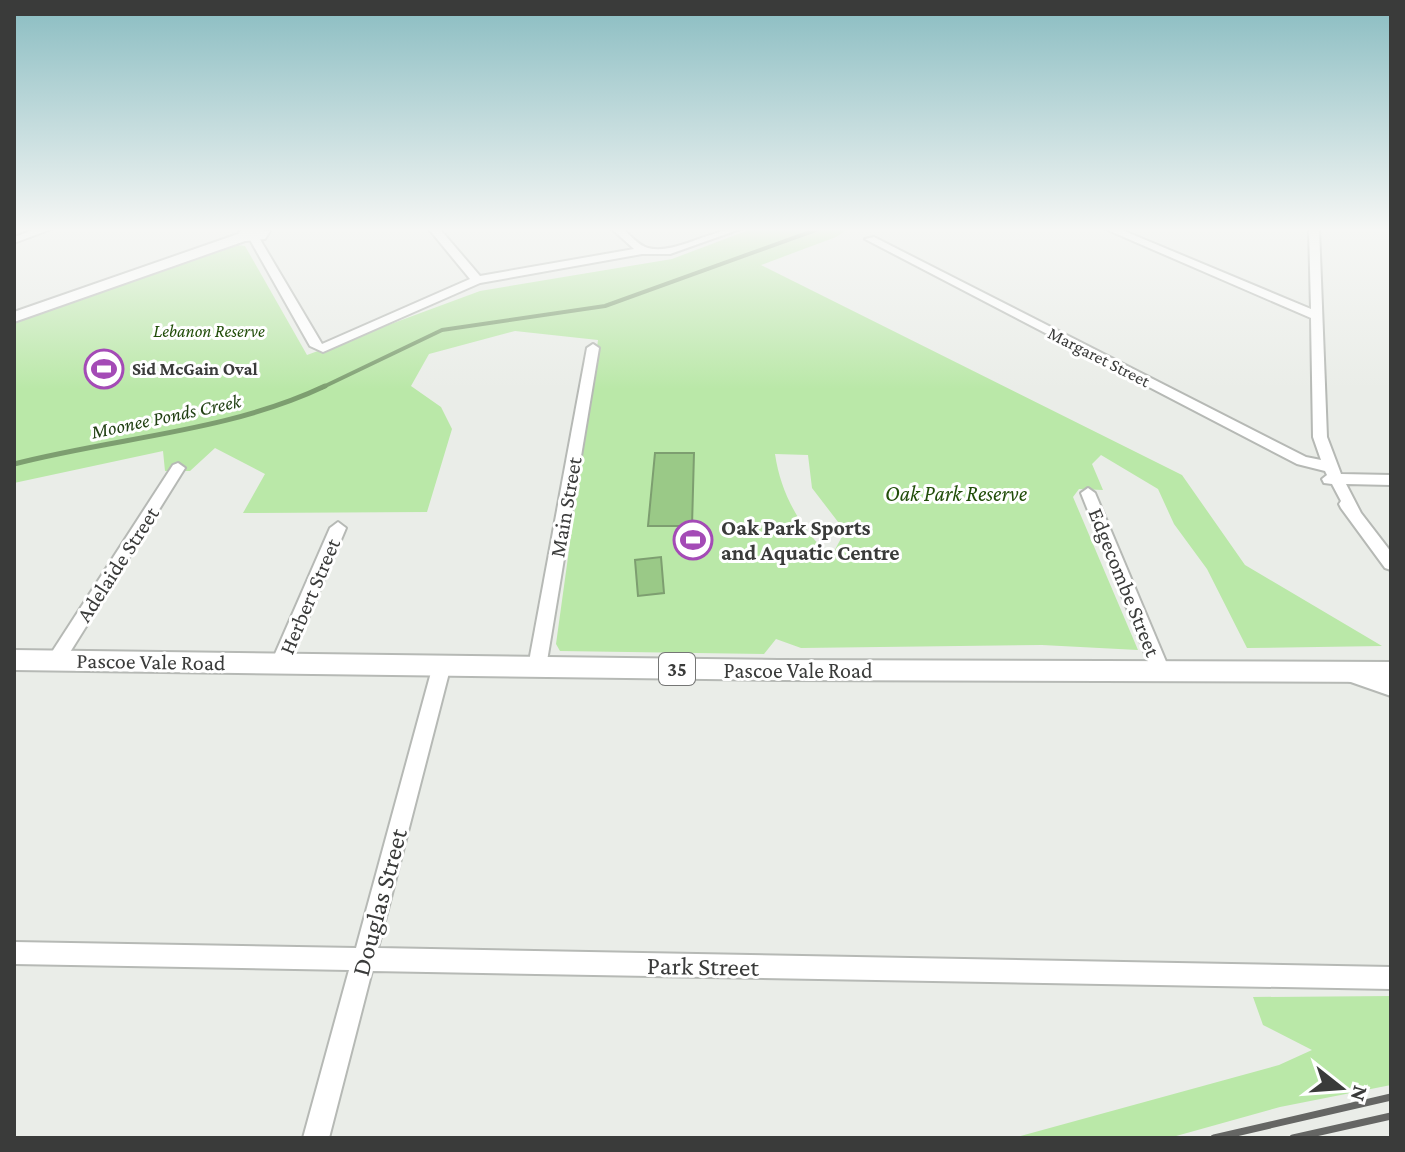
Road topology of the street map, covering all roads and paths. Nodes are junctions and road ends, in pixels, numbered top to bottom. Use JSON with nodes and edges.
{"nodes":[{"id":1,"x":114,"y":282,"type":"edge"},
{"id":2,"x":282,"y":282,"type":"edge"},
{"id":3,"x":473,"y":282,"type":"edge"},
{"id":4,"x":953,"y":282,"type":"edge"},
{"id":5,"x":1236,"y":282,"type":"edge"},
{"id":6,"x":1316,"y":282,"type":"edge"},
{"id":7,"x":1317,"y":316,"type":"junction"},
{"id":8,"x":14,"y":317,"type":"edge"},
{"id":9,"x":593,"y":348,"type":"dead end"},
{"id":10,"x":178,"y":468,"type":"dead end"},
{"id":11,"x":1329,"y":473,"type":"junction"},
{"id":12,"x":1391,"y":480,"type":"edge"},
{"id":13,"x":1088,"y":493,"type":"dead end"},
{"id":14,"x":338,"y":528,"type":"dead end"},
{"id":15,"x":1391,"y":564,"type":"edge"},
{"id":16,"x":14,"y":660,"type":"edge"},
{"id":17,"x":56,"y":660,"type":"junction"},
{"id":18,"x":280,"y":663,"type":"junction"},
{"id":19,"x":442,"y":665,"type":"junction"},
{"id":20,"x":537,"y":667,"type":"junction"},
{"id":21,"x":1161,"y":671,"type":"junction"},
{"id":22,"x":1340,"y":671,"type":"junction"},
{"id":23,"x":1391,"y":672,"type":"edge"},
{"id":24,"x":1391,"y":688,"type":"edge"},
{"id":25,"x":14,"y":953,"type":"edge"},
{"id":26,"x":364,"y":960,"type":"junction"},
{"id":27,"x":1391,"y":978,"type":"edge"},
{"id":28,"x":316,"y":1138,"type":"edge"}],
"edges":[{"from":1,"to":8,"type":"main road"},
{"from":2,"to":3,"type":"street"},
{"from":4,"to":11,"type":"street","name":"Margaret Street"},
{"from":5,"to":7,"type":"street"},
{"from":6,"to":7,"type":"street"},
{"from":7,"to":11,"type":"street"},
{"from":9,"to":20,"type":"street","name":"Main Street"},
{"from":10,"to":17,"type":"street","name":"Adelaide Street"},
{"from":11,"to":12,"type":"street"},
{"from":11,"to":15,"type":"street"},
{"from":13,"to":21,"type":"street","name":"Edgecombe Street"},
{"from":14,"to":18,"type":"street","name":"Herbert Street"},
{"from":16,"to":17,"type":"main road","name":"Pascoe Vale Road","number":"35"},
{"from":17,"to":18,"type":"main road","name":"Pascoe Vale Road","number":"35"},
{"from":18,"to":19,"type":"main road","name":"Pascoe Vale Road","number":"35"},
{"from":19,"to":20,"type":"main road","name":"Pascoe Vale Road","number":"35"},
{"from":19,"to":26,"type":"street","name":"Douglas Street"},
{"from":20,"to":21,"type":"main road","name":"Pascoe Vale Road","number":"35"},
{"from":21,"to":22,"type":"main road","name":"Pascoe Vale Road","number":"35"},
{"from":22,"to":23,"type":"main road","name":"Pascoe Vale Road","number":"35"},
{"from":22,"to":24,"type":"street"},
{"from":25,"to":26,"type":"street","name":"Park Street"},
{"from":26,"to":27,"type":"street","name":"Park Street"},
{"from":26,"to":28,"type":"street","name":"Douglas Street"}]}
